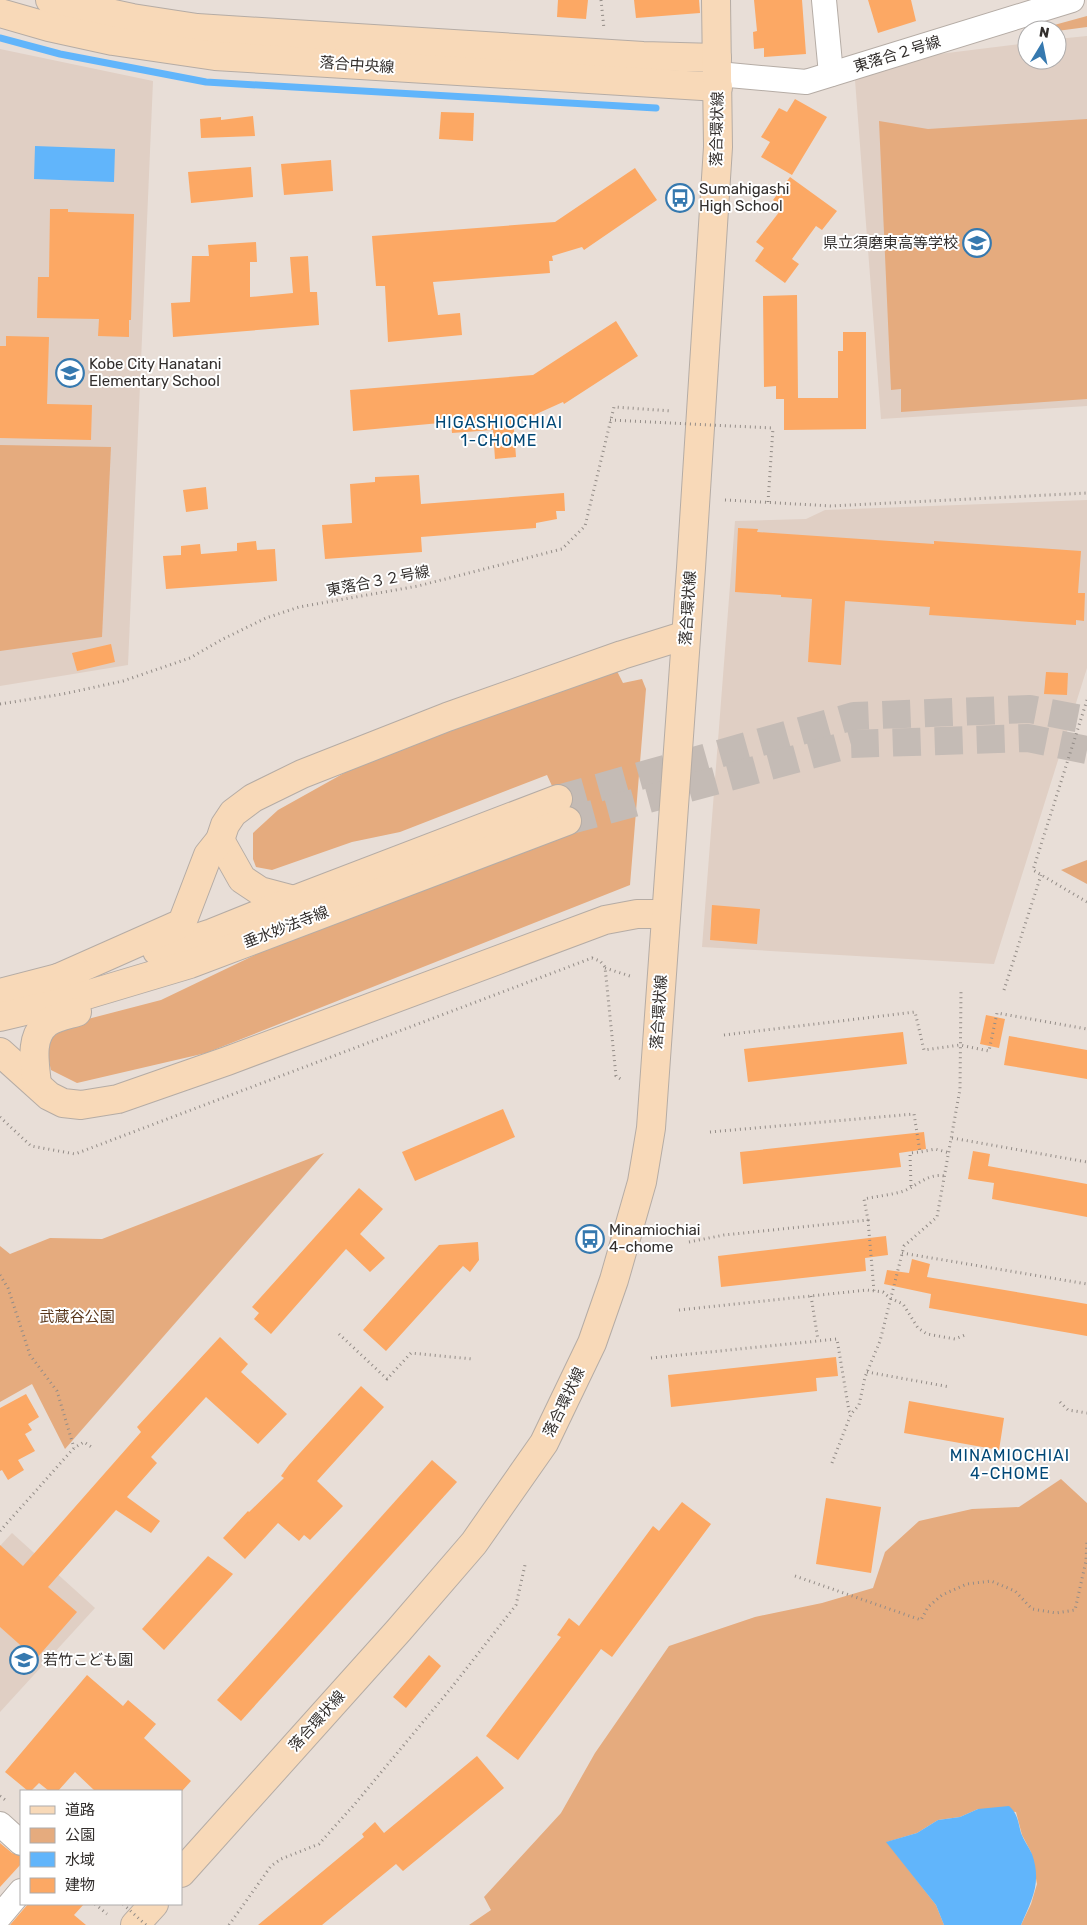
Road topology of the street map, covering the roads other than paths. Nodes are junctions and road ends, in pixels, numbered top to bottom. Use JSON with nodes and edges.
{"nodes":[{"id":1,"x":50,"y":0,"type":"edge"},
{"id":2,"x":716,"y":0,"type":"edge"},
{"id":3,"x":824,"y":0,"type":"edge"},
{"id":4,"x":1072,"y":0,"type":"edge"},
{"id":5,"x":0,"y":13,"type":"edge"},
{"id":6,"x":717,"y":73,"type":"junction"},
{"id":7,"x":831,"y":74,"type":"junction"},
{"id":8,"x":686,"y":635,"type":"junction"},
{"id":9,"x":220,"y":840,"type":"junction"},
{"id":10,"x":294,"y":900,"type":"junction"},
{"id":11,"x":666,"y":914,"type":"junction"},
{"id":12,"x":190,"y":964,"type":"junction"},
{"id":13,"x":58,"y":978,"type":"junction"},
{"id":14,"x":0,"y":992,"type":"edge"},
{"id":15,"x":0,"y":1016,"type":"edge"},
{"id":16,"x":0,"y":1052,"type":"edge"},
{"id":17,"x":37,"y":1084,"type":"junction"},
{"id":18,"x":0,"y":1824,"type":"edge"},
{"id":19,"x":20,"y":1842,"type":"edge"},
{"id":20,"x":182,"y":1872,"type":"edge"},
{"id":21,"x":20,"y":1892,"type":"edge"},
{"id":22,"x":153,"y":1905,"type":"edge"},
{"id":23,"x":0,"y":1916,"type":"edge"},
{"id":24,"x":135,"y":1925,"type":"edge"}],
"edges":[{"from":1,"to":6,"type":"street","name":"落合中央線"},
{"from":2,"to":6,"type":"street","name":"落合環状線"},
{"from":3,"to":7,"type":"street"},
{"from":4,"to":7,"type":"street","name":"東落合２号線"},
{"from":5,"to":6,"type":"street","name":"落合中央線"},
{"from":6,"to":7,"type":"street","name":"東落合２号線"},
{"from":6,"to":8,"type":"street","name":"落合環状線"},
{"from":8,"to":9,"type":"street"},
{"from":8,"to":11,"type":"street","name":"落合環状線"},
{"from":9,"to":10,"type":"street"},
{"from":9,"to":13,"type":"street"},
{"from":10,"to":12,"type":"street","name":"垂水妙法寺線"},
{"from":10,"to":13,"type":"street","name":"垂水妙法寺線"},
{"from":11,"to":17,"type":"street"},
{"from":11,"to":20,"type":"street","name":"落合環状線"},
{"from":12,"to":15,"type":"street","name":"垂水妙法寺線"},
{"from":12,"to":17,"type":"street"},
{"from":13,"to":14,"type":"street","name":"垂水妙法寺線"},
{"from":16,"to":17,"type":"street"},
{"from":18,"to":19,"type":"street"},
{"from":21,"to":23,"type":"street"},
{"from":22,"to":24,"type":"street"}]}
